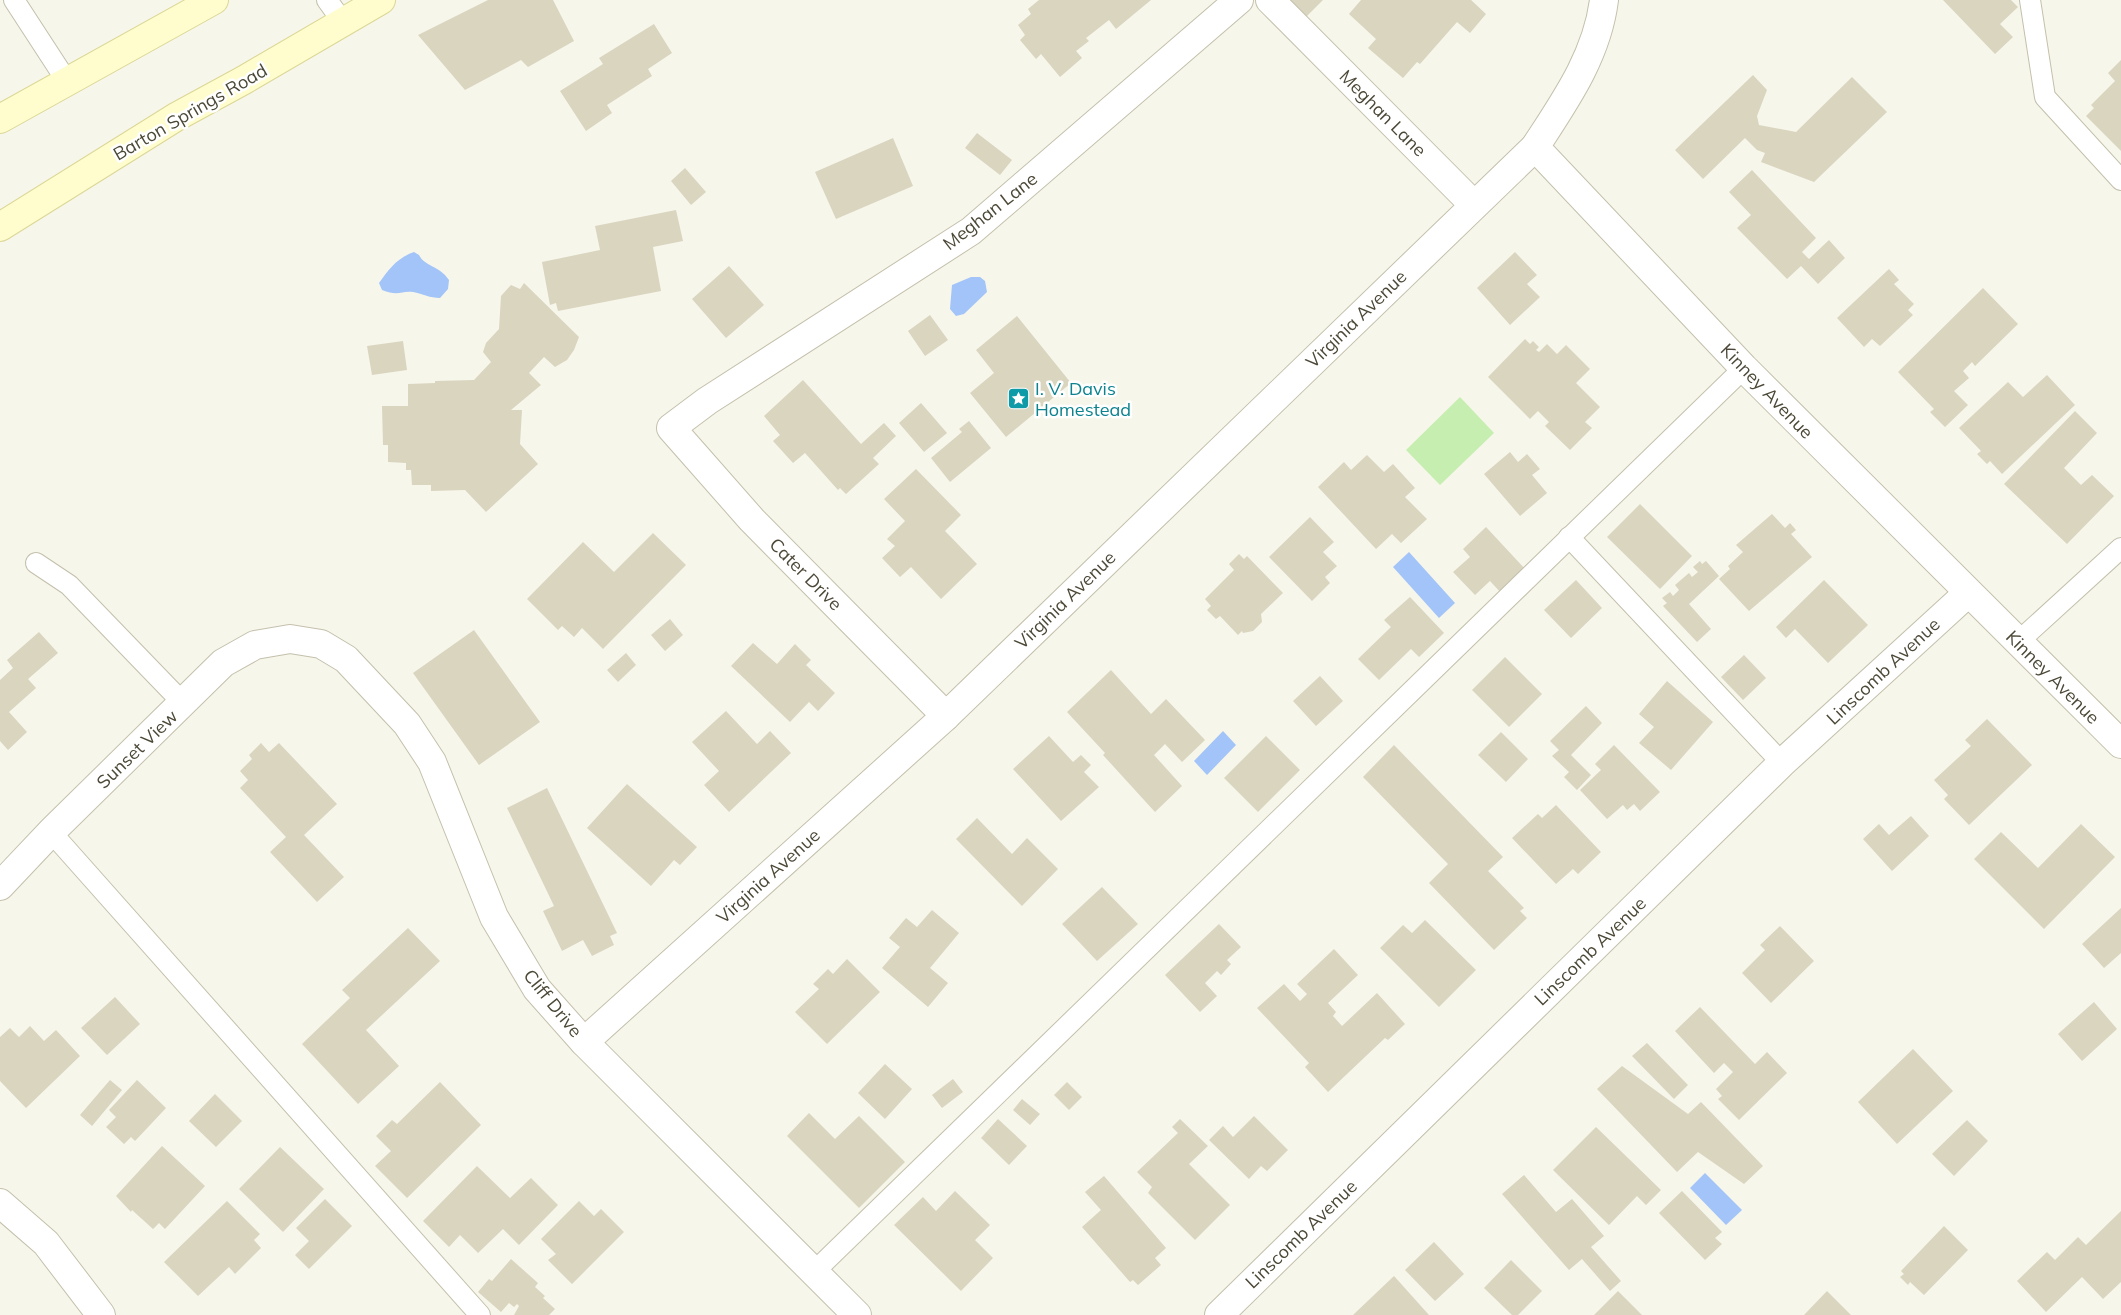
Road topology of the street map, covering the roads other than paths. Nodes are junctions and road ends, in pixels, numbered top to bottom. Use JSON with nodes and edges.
{"nodes":[{"id":1,"x":14,"y":0,"type":"edge"},
{"id":2,"x":214,"y":0,"type":"edge"},
{"id":3,"x":327,"y":0,"type":"edge"},
{"id":4,"x":381,"y":0,"type":"edge"},
{"id":5,"x":1240,"y":0,"type":"edge"},
{"id":6,"x":1270,"y":0,"type":"edge"},
{"id":7,"x":1604,"y":0,"type":"edge"},
{"id":8,"x":2030,"y":0,"type":"edge"},
{"id":9,"x":343,"y":22,"type":"junction"},
{"id":10,"x":68,"y":83,"type":"junction"},
{"id":11,"x":0,"y":119,"type":"edge"},
{"id":12,"x":1535,"y":147,"type":"junction"},
{"id":13,"x":2121,"y":180,"type":"edge"},
{"id":14,"x":1474,"y":205,"type":"junction"},
{"id":15,"x":0,"y":227,"type":"edge"},
{"id":16,"x":1744,"y":368,"type":"junction"},
{"id":17,"x":671,"y":428,"type":"joint"},
{"id":18,"x":1569,"y":537,"type":"junction"},
{"id":19,"x":2121,"y":548,"type":"edge"},
{"id":20,"x":36,"y":563,"type":"dead end"},
{"id":21,"x":1968,"y":593,"type":"junction"},
{"id":22,"x":290,"y":638,"type":"joint"},
{"id":23,"x":2018,"y":642,"type":"junction"},
{"id":24,"x":183,"y":703,"type":"junction"},
{"id":25,"x":946,"y":716,"type":"junction"},
{"id":26,"x":2121,"y":744,"type":"edge"},
{"id":27,"x":1782,"y":763,"type":"junction"},
{"id":28,"x":51,"y":832,"type":"junction"},
{"id":29,"x":0,"y":886,"type":"edge"},
{"id":30,"x":584,"y":1042,"type":"junction"},
{"id":31,"x":0,"y":1203,"type":"edge"},
{"id":32,"x":815,"y":1271,"type":"junction"},
{"id":33,"x":101,"y":1315,"type":"edge"},
{"id":34,"x":480,"y":1315,"type":"edge"},
{"id":35,"x":857,"y":1315,"type":"edge"},
{"id":36,"x":1219,"y":1315,"type":"edge"}],
"edges":[{"from":1,"to":10,"type":"lane"},
{"from":2,"to":10,"type":"main road"},
{"from":3,"to":9,"type":"lane"},
{"from":4,"to":9,"type":"main road","name":"Barton Springs Road"},
{"from":5,"to":17,"type":"street","name":"Meghan Lane"},
{"from":6,"to":14,"type":"street","name":"Meghan Lane"},
{"from":7,"to":12,"type":"street"},
{"from":8,"to":13,"type":"lane"},
{"from":9,"to":15,"type":"main road","name":"Barton Springs Road"},
{"from":10,"to":11,"type":"main road"},
{"from":12,"to":14,"type":"street","name":"Virginia Avenue"},
{"from":12,"to":16,"type":"street","name":"Kinney Avenue"},
{"from":14,"to":25,"type":"street","name":"Virginia Avenue"},
{"from":16,"to":18,"type":"lane"},
{"from":16,"to":21,"type":"street","name":"Kinney Avenue"},
{"from":17,"to":25,"type":"street","name":"Cater Drive"},
{"from":18,"to":27,"type":"lane"},
{"from":18,"to":32,"type":"lane"},
{"from":19,"to":23,"type":"lane"},
{"from":20,"to":24,"type":"lane"},
{"from":21,"to":23,"type":"street","name":"Kinney Avenue"},
{"from":21,"to":27,"type":"street","name":"Linscomb Avenue"},
{"from":22,"to":24,"type":"street","name":"Sunset View"},
{"from":22,"to":30,"type":"street","name":"Cliff Drive"},
{"from":23,"to":26,"type":"street","name":"Kinney Avenue"},
{"from":24,"to":28,"type":"street","name":"Sunset View"},
{"from":25,"to":30,"type":"street","name":"Virginia Avenue"},
{"from":27,"to":36,"type":"street","name":"Linscomb Avenue"},
{"from":28,"to":29,"type":"street","name":"Sunset View"},
{"from":28,"to":34,"type":"lane"},
{"from":30,"to":32,"type":"street","name":"Cliff Drive"},
{"from":31,"to":33,"type":"street"},
{"from":32,"to":35,"type":"street","name":"Cliff Drive"}]}
